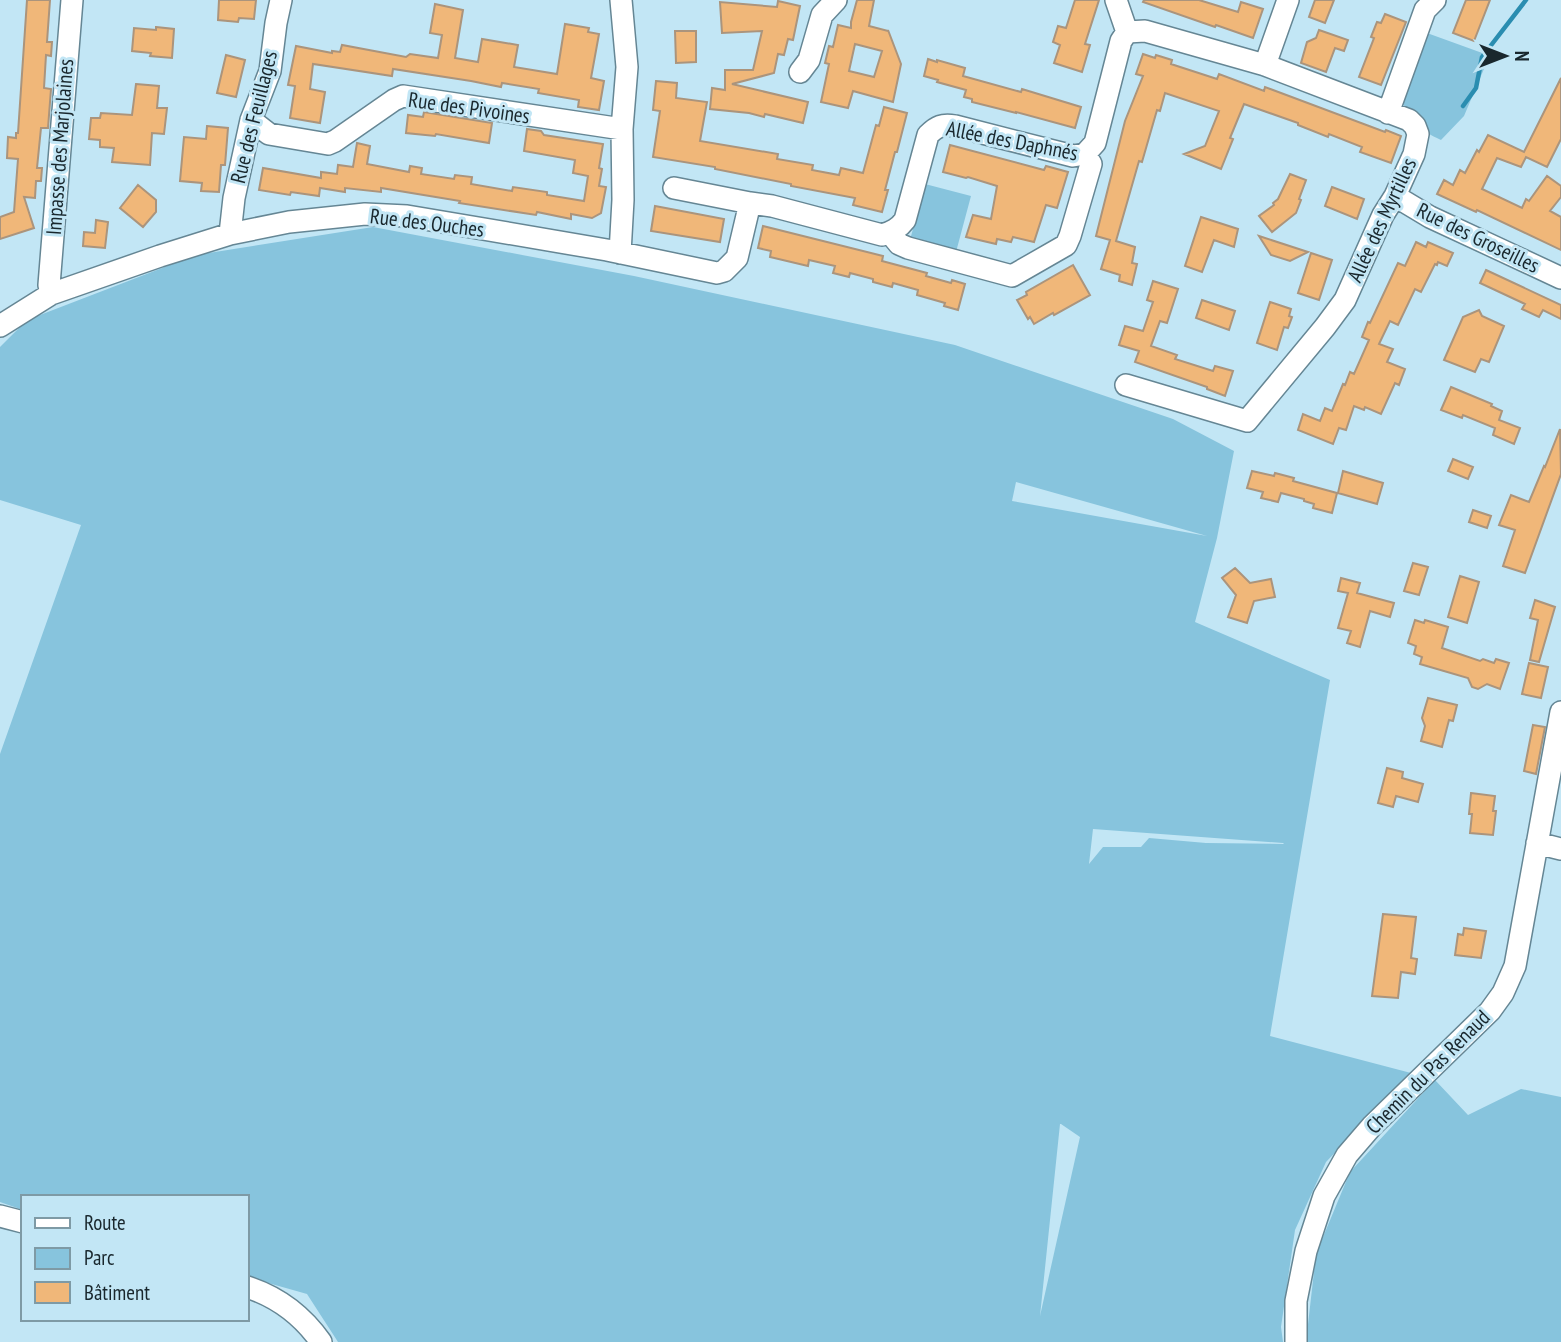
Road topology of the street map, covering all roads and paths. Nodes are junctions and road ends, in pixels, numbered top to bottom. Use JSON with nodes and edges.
{"nodes":[{"id":1,"x":72,"y":0,"type":"edge"},
{"id":2,"x":281,"y":0,"type":"edge"},
{"id":3,"x":621,"y":0,"type":"edge"},
{"id":4,"x":836,"y":0,"type":"edge"},
{"id":5,"x":1116,"y":0,"type":"edge"},
{"id":6,"x":1288,"y":0,"type":"edge"},
{"id":7,"x":1435,"y":0,"type":"edge"},
{"id":8,"x":1127,"y":32,"type":"junction"},
{"id":9,"x":1265,"y":65,"type":"junction"},
{"id":10,"x":800,"y":72,"type":"dead end"},
{"id":11,"x":1388,"y":113,"type":"junction"},
{"id":12,"x":251,"y":120,"type":"junction"},
{"id":13,"x":622,"y":130,"type":"junction"},
{"id":14,"x":1085,"y":153,"type":"junction"},
{"id":15,"x":674,"y":188,"type":"dead end"},
{"id":16,"x":1395,"y":196,"type":"junction"},
{"id":17,"x":750,"y":203,"type":"junction"},
{"id":18,"x":890,"y":233,"type":"junction"},
{"id":19,"x":230,"y":234,"type":"junction"},
{"id":20,"x":620,"y":253,"type":"junction"},
{"id":21,"x":1561,"y":278,"type":"edge"},
{"id":22,"x":51,"y":294,"type":"junction"},
{"id":23,"x":0,"y":326,"type":"edge"},
{"id":24,"x":1126,"y":385,"type":"dead end"},
{"id":25,"x":1561,"y":712,"type":"edge"},
{"id":26,"x":1536,"y":843,"type":"junction"},
{"id":27,"x":1561,"y":849,"type":"edge"},
{"id":28,"x":0,"y":1216,"type":"edge"},
{"id":29,"x":21,"y":1222,"type":"edge"},
{"id":30,"x":248,"y":1286,"type":"edge"},
{"id":31,"x":321,"y":1342,"type":"edge"},
{"id":32,"x":1296,"y":1342,"type":"edge"}],
"edges":[{"from":1,"to":22,"type":"street","name":"Impasse des Marjolaines"},
{"from":2,"to":12,"type":"street","name":"Rue des Feuillages"},
{"from":3,"to":13,"type":"street"},
{"from":4,"to":10,"type":"street"},
{"from":5,"to":8,"type":"street"},
{"from":6,"to":9,"type":"street"},
{"from":7,"to":11,"type":"street"},
{"from":8,"to":9,"type":"street","name":"Allée des Myrtilles"},
{"from":8,"to":14,"type":"street"},
{"from":9,"to":11,"type":"street","name":"Allée des Myrtilles"},
{"from":11,"to":16,"type":"street","name":"Allée des Myrtilles"},
{"from":12,"to":13,"type":"street","name":"Rue des Pivoines"},
{"from":12,"to":19,"type":"street","name":"Rue des Feuillages"},
{"from":13,"to":20,"type":"street"},
{"from":14,"to":18,"type":"street","name":"Allée des Daphnés"},
{"from":14,"to":18,"type":"street","name":"Allée des Daphnés"},
{"from":15,"to":17,"type":"street","name":"Allée des Daphnés"},
{"from":16,"to":21,"type":"street","name":"Rue des Groseilles"},
{"from":16,"to":24,"type":"street","name":"Allée des Myrtilles"},
{"from":17,"to":18,"type":"street","name":"Allée des Daphnés"},
{"from":17,"to":20,"type":"street"},
{"from":19,"to":20,"type":"street","name":"Rue des Ouches"},
{"from":19,"to":22,"type":"street","name":"Rue des Ouches"},
{"from":22,"to":23,"type":"street","name":"Rue des Ouches"},
{"from":25,"to":26,"type":"street","name":"Chemin du Pas Renaud"},
{"from":26,"to":27,"type":"street"},
{"from":26,"to":32,"type":"street","name":"Chemin du Pas Renaud"},
{"from":28,"to":29,"type":"street"},
{"from":30,"to":31,"type":"street"}]}
